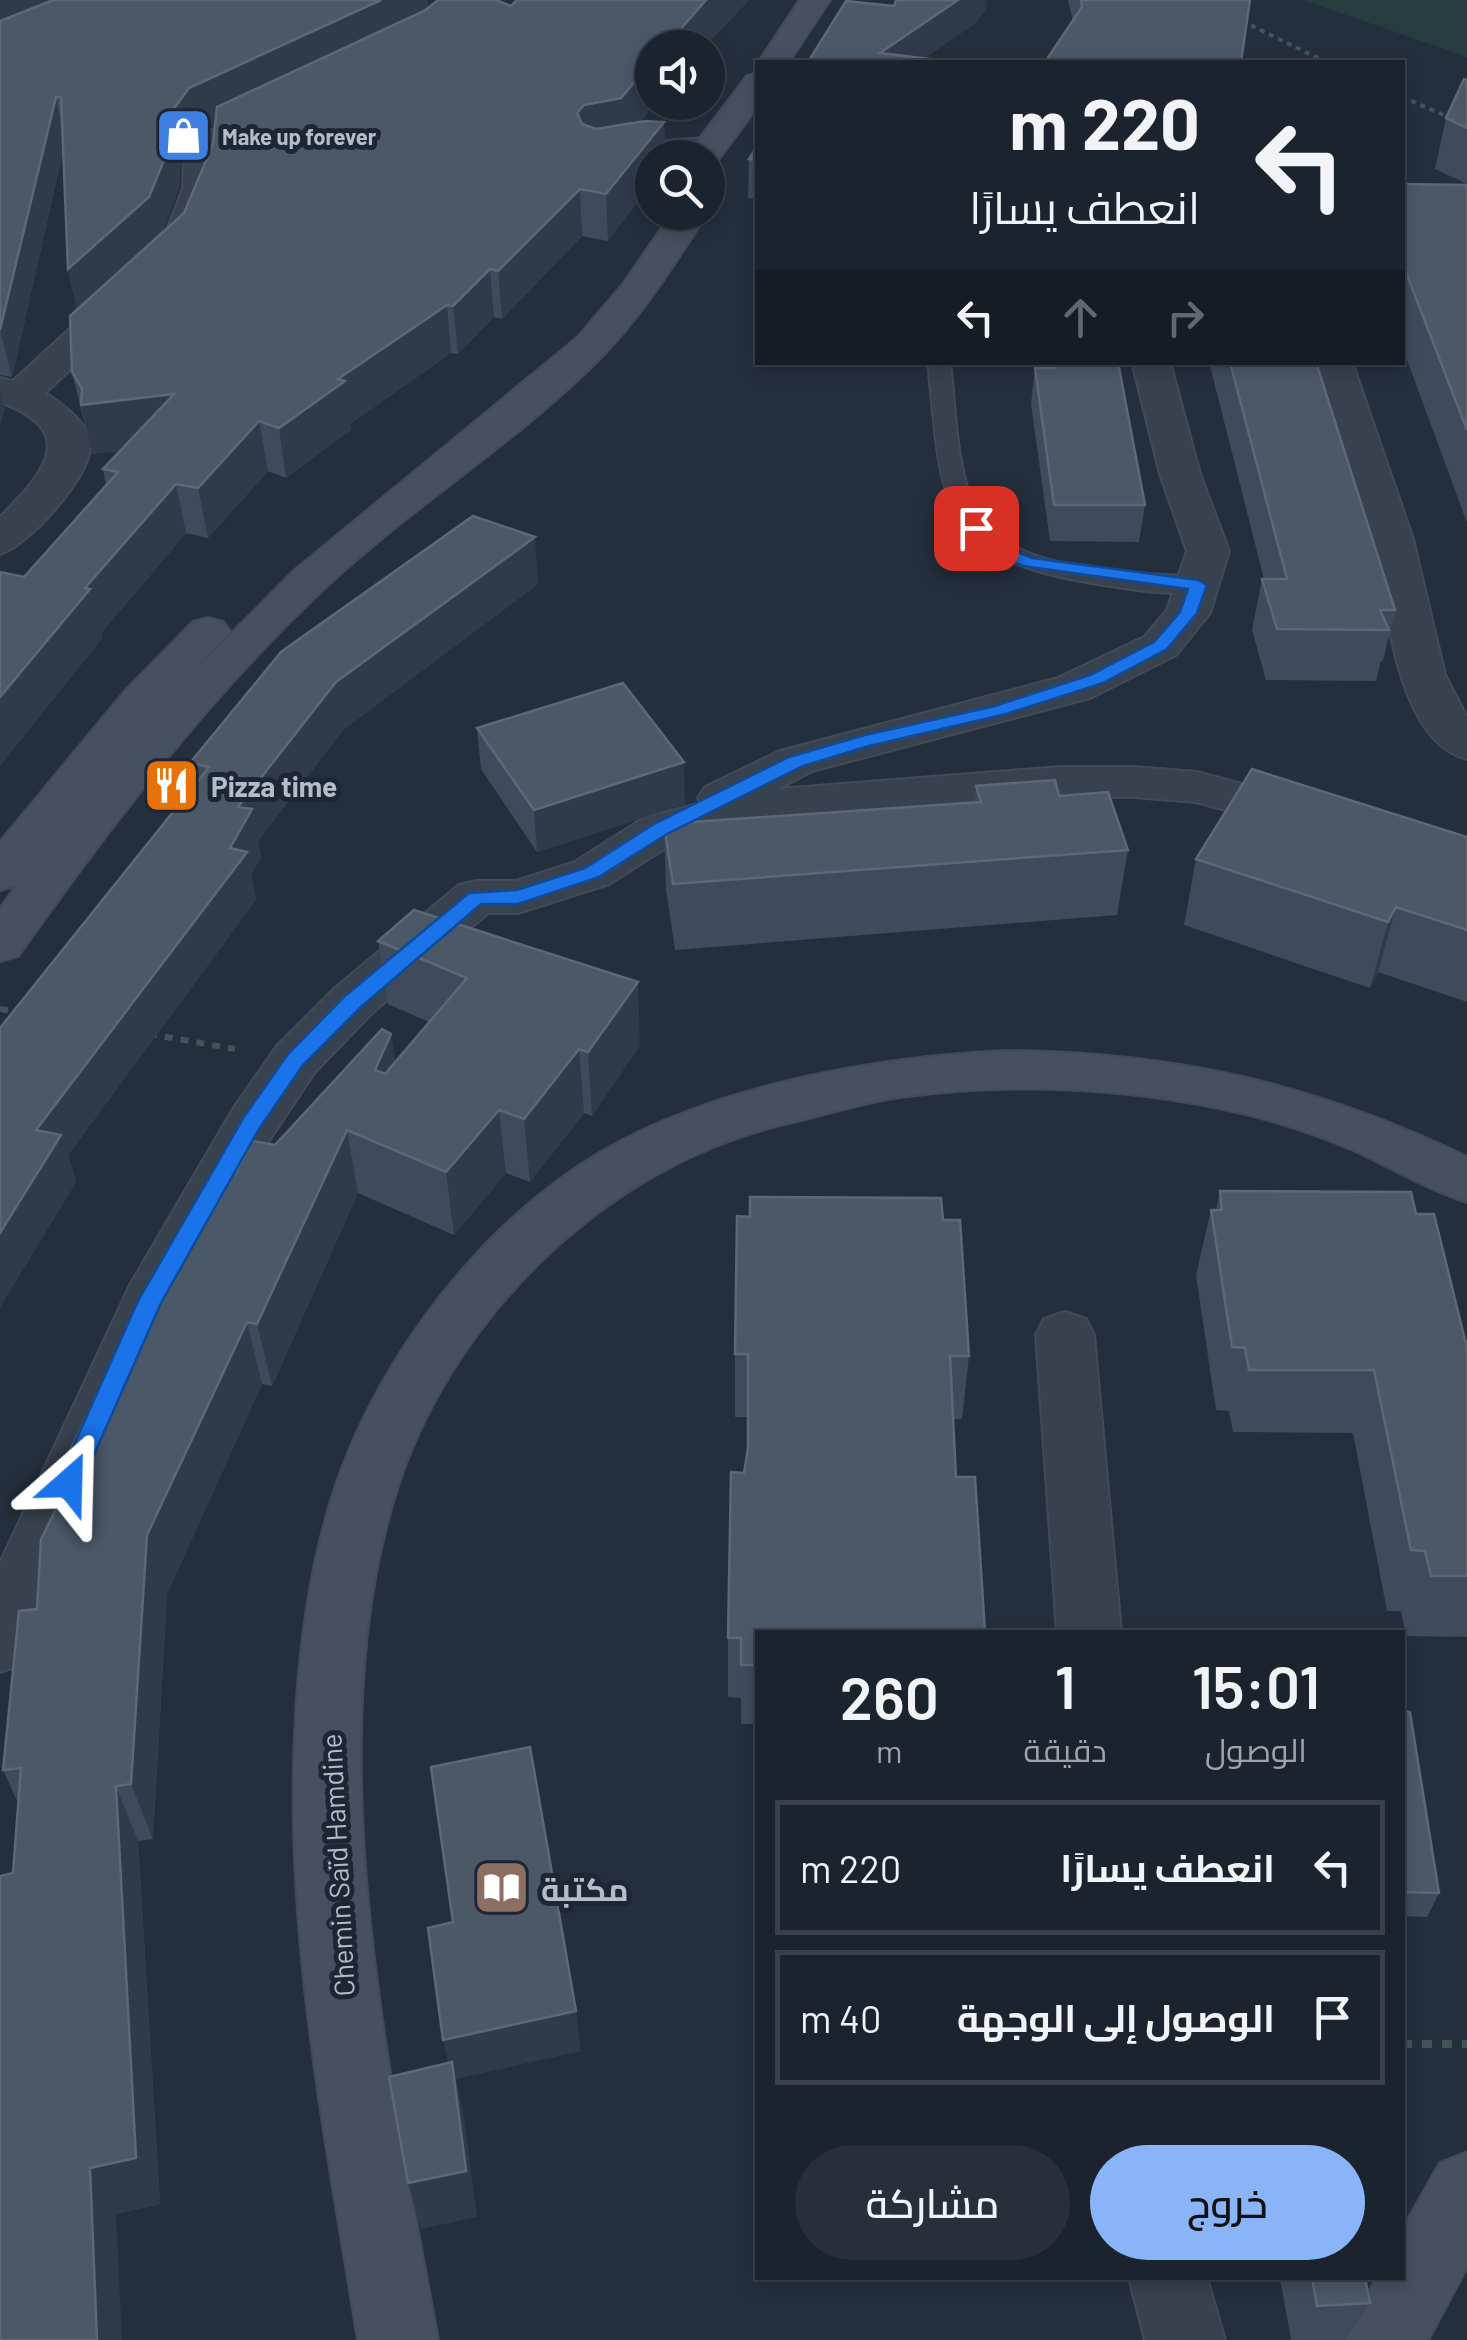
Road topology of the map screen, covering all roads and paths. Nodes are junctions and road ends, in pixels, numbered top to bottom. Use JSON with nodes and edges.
{"nodes":[{"id":1,"x":815,"y":0,"type":"edge"},
{"id":2,"x":844,"y":0,"type":"edge"},
{"id":3,"x":1236,"y":17,"type":"edge"},
{"id":4,"x":774,"y":60,"type":"edge"},
{"id":5,"x":804,"y":60,"type":"edge"},
{"id":6,"x":1322,"y":60,"type":"edge"},
{"id":7,"x":755,"y":87,"type":"edge"},
{"id":8,"x":316,"y":94,"type":"edge"},
{"id":9,"x":1405,"y":98,"type":"edge"},
{"id":10,"x":1467,"y":126,"type":"edge"},
{"id":11,"x":755,"y":128,"type":"edge"},
{"id":12,"x":716,"y":140,"type":"edge"},
{"id":13,"x":635,"y":159,"type":"edge"},
{"id":14,"x":600,"y":162,"type":"edge"},
{"id":15,"x":725,"y":166,"type":"edge"},
{"id":16,"x":645,"y":230,"type":"edge"},
{"id":17,"x":679,"y":230,"type":"edge"},
{"id":18,"x":939,"y":365,"type":"edge"},
{"id":19,"x":1152,"y":365,"type":"edge"},
{"id":20,"x":1334,"y":365,"type":"edge"},
{"id":21,"x":10,"y":393,"type":"edge"},
{"id":22,"x":0,"y":541,"type":"edge"},
{"id":23,"x":1198,"y":585,"type":"junction"},
{"id":24,"x":1467,"y":745,"type":"edge"},
{"id":25,"x":660,"y":829,"type":"junction"},
{"id":26,"x":1346,"y":829,"type":"edge"},
{"id":27,"x":0,"y":874,"type":"edge"},
{"id":28,"x":0,"y":944,"type":"edge"},
{"id":29,"x":0,"y":1009,"type":"edge"},
{"id":30,"x":20,"y":1012,"type":"edge"},
{"id":31,"x":138,"y":1032,"type":"edge"},
{"id":32,"x":296,"y":1059,"type":"junction"},
{"id":33,"x":1467,"y":1181,"type":"edge"},
{"id":34,"x":1065,"y":1334,"type":"dead end"},
{"id":35,"x":1089,"y":1630,"type":"edge"},
{"id":36,"x":0,"y":1644,"type":"edge"},
{"id":37,"x":1405,"y":2044,"type":"edge"},
{"id":38,"x":1467,"y":2044,"type":"edge"},
{"id":39,"x":1467,"y":2190,"type":"edge"},
{"id":40,"x":1169,"y":2280,"type":"edge"},
{"id":41,"x":398,"y":2340,"type":"edge"},
{"id":42,"x":1185,"y":2340,"type":"edge"},
{"id":43,"x":1385,"y":2340,"type":"edge"}],
"edges":[{"from":1,"to":4,"type":"main road"},
{"from":2,"to":5,"type":"main road"},
{"from":3,"to":6,"type":"path"},
{"from":7,"to":12,"type":"main road"},
{"from":8,"to":21,"type":"street"},
{"from":9,"to":10,"type":"path"},
{"from":11,"to":15,"type":"main road"},
{"from":13,"to":14,"type":"street"},
{"from":16,"to":27,"type":"main road"},
{"from":17,"to":28,"type":"main road"},
{"from":18,"to":23,"type":"lane"},
{"from":19,"to":23,"type":"street"},
{"from":20,"to":24,"type":"street"},
{"from":21,"to":22,"type":"street"},
{"from":23,"to":25,"type":"street"},
{"from":25,"to":26,"type":"street"},
{"from":25,"to":32,"type":"street"},
{"from":29,"to":30,"type":"path"},
{"from":31,"to":32,"type":"path"},
{"from":32,"to":36,"type":"street"},
{"from":33,"to":41,"type":"main road","name":"Chemin Saïd Hamdine"},
{"from":34,"to":35,"type":"street"},
{"from":37,"to":38,"type":"path"},
{"from":39,"to":43,"type":"main road"},
{"from":40,"to":42,"type":"street"}]}
